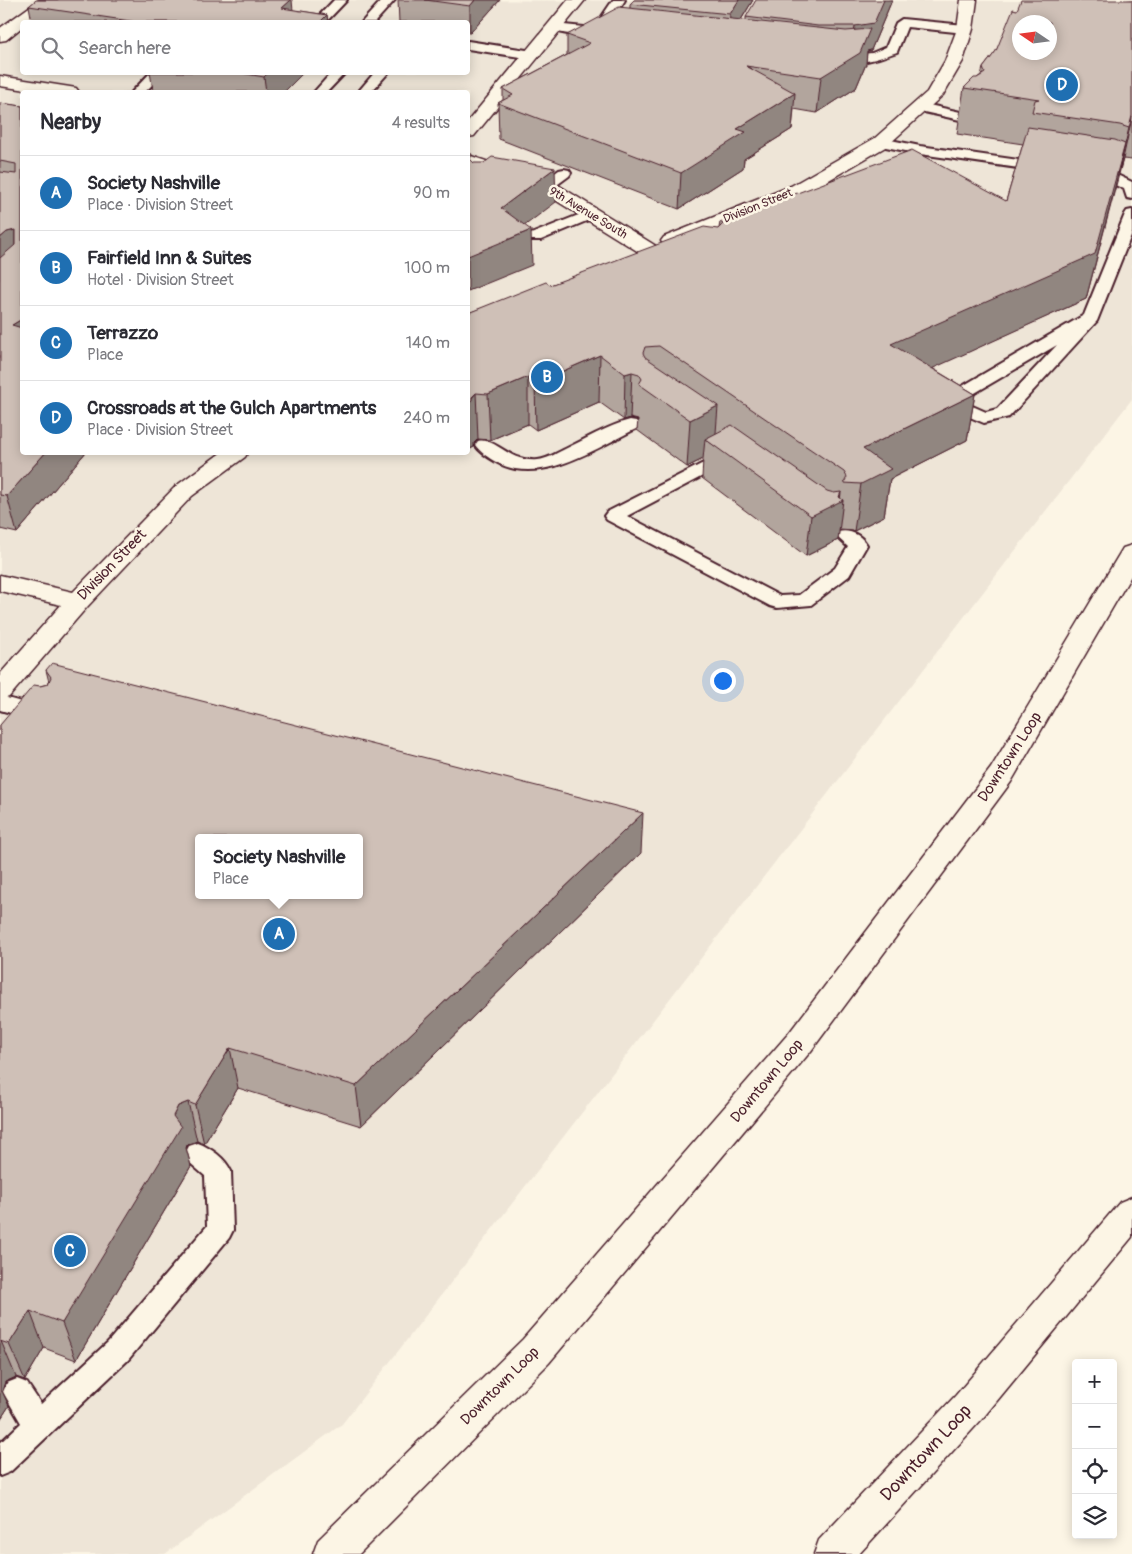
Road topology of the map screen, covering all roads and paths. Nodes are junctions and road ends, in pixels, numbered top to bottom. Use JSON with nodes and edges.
{"nodes":[{"id":1,"x":49,"y":0,"type":"edge"},
{"id":2,"x":341,"y":0,"type":"edge"},
{"id":3,"x":389,"y":0,"type":"edge"},
{"id":4,"x":577,"y":0,"type":"edge"},
{"id":5,"x":619,"y":0,"type":"edge"},
{"id":6,"x":969,"y":0,"type":"edge"},
{"id":7,"x":22,"y":20,"type":"edge"},
{"id":8,"x":316,"y":20,"type":"edge"},
{"id":9,"x":370,"y":20,"type":"edge"},
{"id":10,"x":605,"y":20,"type":"junction"},
{"id":11,"x":20,"y":21,"type":"edge"},
{"id":12,"x":560,"y":22,"type":"junction"},
{"id":13,"x":965,"y":29,"type":"junction"},
{"id":14,"x":597,"y":33,"type":"junction"},
{"id":15,"x":614,"y":35,"type":"edge"},
{"id":16,"x":0,"y":36,"type":"edge"},
{"id":17,"x":470,"y":45,"type":"edge"},
{"id":18,"x":533,"y":55,"type":"junction"},
{"id":19,"x":825,"y":58,"type":"edge"},
{"id":20,"x":156,"y":75,"type":"edge"},
{"id":21,"x":337,"y":75,"type":"edge"},
{"id":22,"x":380,"y":75,"type":"edge"},
{"id":23,"x":0,"y":81,"type":"edge"},
{"id":24,"x":57,"y":90,"type":"edge"},
{"id":25,"x":140,"y":90,"type":"edge"},
{"id":26,"x":322,"y":90,"type":"edge"},
{"id":27,"x":366,"y":90,"type":"edge"},
{"id":28,"x":920,"y":107,"type":"junction"},
{"id":29,"x":969,"y":118,"type":"dead end"},
{"id":30,"x":470,"y":130,"type":"edge"},
{"id":31,"x":881,"y":142,"type":"junction"},
{"id":32,"x":470,"y":162,"type":"edge"},
{"id":33,"x":504,"y":173,"type":"junction"},
{"id":34,"x":564,"y":173,"type":"dead end"},
{"id":35,"x":489,"y":186,"type":"edge"},
{"id":36,"x":545,"y":187,"type":"junction"},
{"id":37,"x":1132,"y":196,"type":"edge"},
{"id":38,"x":591,"y":214,"type":"junction"},
{"id":39,"x":1132,"y":214,"type":"edge"},
{"id":40,"x":536,"y":236,"type":"dead end"},
{"id":41,"x":649,"y":250,"type":"junction"},
{"id":42,"x":627,"y":259,"type":"edge"},
{"id":43,"x":1091,"y":318,"type":"junction"},
{"id":44,"x":630,"y":425,"type":"dead end"},
{"id":45,"x":714,"y":443,"type":"edge"},
{"id":46,"x":484,"y":445,"type":"dead end"},
{"id":47,"x":730,"y":454,"type":"junction"},
{"id":48,"x":233,"y":455,"type":"edge"},
{"id":49,"x":745,"y":465,"type":"edge"},
{"id":50,"x":846,"y":536,"type":"dead end"},
{"id":51,"x":1132,"y":553,"type":"edge"},
{"id":52,"x":0,"y":583,"type":"edge"},
{"id":53,"x":78,"y":601,"type":"junction"},
{"id":54,"x":0,"y":691,"type":"edge"},
{"id":55,"x":0,"y":703,"type":"edge"},
{"id":56,"x":50,"y":718,"type":"edge"},
{"id":57,"x":198,"y":1154,"type":"dead end"},
{"id":58,"x":1132,"y":1212,"type":"edge"},
{"id":59,"x":17,"y":1392,"type":"dead end"},
{"id":60,"x":38,"y":1426,"type":"junction"},
{"id":61,"x":0,"y":1462,"type":"edge"},
{"id":62,"x":332,"y":1554,"type":"edge"},
{"id":63,"x":833,"y":1554,"type":"edge"}],
"edges":[{"from":1,"to":7,"type":"main road"},
{"from":2,"to":8,"type":"lane"},
{"from":3,"to":9,"type":"lane"},
{"from":4,"to":12,"type":"main road"},
{"from":5,"to":10,"type":"lane"},
{"from":6,"to":13,"type":"main road","name":"Division Street"},
{"from":10,"to":12,"type":"lane"},
{"from":10,"to":14,"type":"lane"},
{"from":11,"to":16,"type":"main road"},
{"from":12,"to":14,"type":"lane"},
{"from":12,"to":18,"type":"main road"},
{"from":13,"to":19,"type":"lane"},
{"from":13,"to":28,"type":"main road","name":"Division Street"},
{"from":14,"to":15,"type":"lane"},
{"from":17,"to":18,"type":"lane"},
{"from":18,"to":30,"type":"main road"},
{"from":20,"to":25,"type":"lane"},
{"from":21,"to":26,"type":"lane"},
{"from":22,"to":27,"type":"lane"},
{"from":23,"to":24,"type":"main road"},
{"from":28,"to":29,"type":"lane"},
{"from":28,"to":31,"type":"main road","name":"Division Street"},
{"from":31,"to":37,"type":"lane"},
{"from":31,"to":41,"type":"main road","name":"Division Street"},
{"from":32,"to":33,"type":"main road","name":"9th Avenue South"},
{"from":33,"to":35,"type":"lane"},
{"from":33,"to":36,"type":"main road","name":"9th Avenue South"},
{"from":34,"to":36,"type":"lane"},
{"from":36,"to":38,"type":"main road","name":"9th Avenue South"},
{"from":38,"to":40,"type":"lane"},
{"from":38,"to":41,"type":"main road","name":"9th Avenue South"},
{"from":39,"to":43,"type":"lane"},
{"from":41,"to":42,"type":"main road","name":"Division Street"},
{"from":43,"to":43,"type":"lane"},
{"from":44,"to":46,"type":"lane"},
{"from":45,"to":47,"type":"lane"},
{"from":47,"to":49,"type":"lane"},
{"from":47,"to":50,"type":"lane"},
{"from":48,"to":53,"type":"main road","name":"Division Street"},
{"from":51,"to":62,"type":"main road","name":"Downtown Loop"},
{"from":52,"to":53,"type":"main road"},
{"from":53,"to":54,"type":"main road","name":"Division Street"},
{"from":55,"to":56,"type":"lane"},
{"from":57,"to":60,"type":"lane"},
{"from":58,"to":63,"type":"main road","name":"Downtown Loop"},
{"from":59,"to":60,"type":"lane"},
{"from":60,"to":61,"type":"lane"}]}
